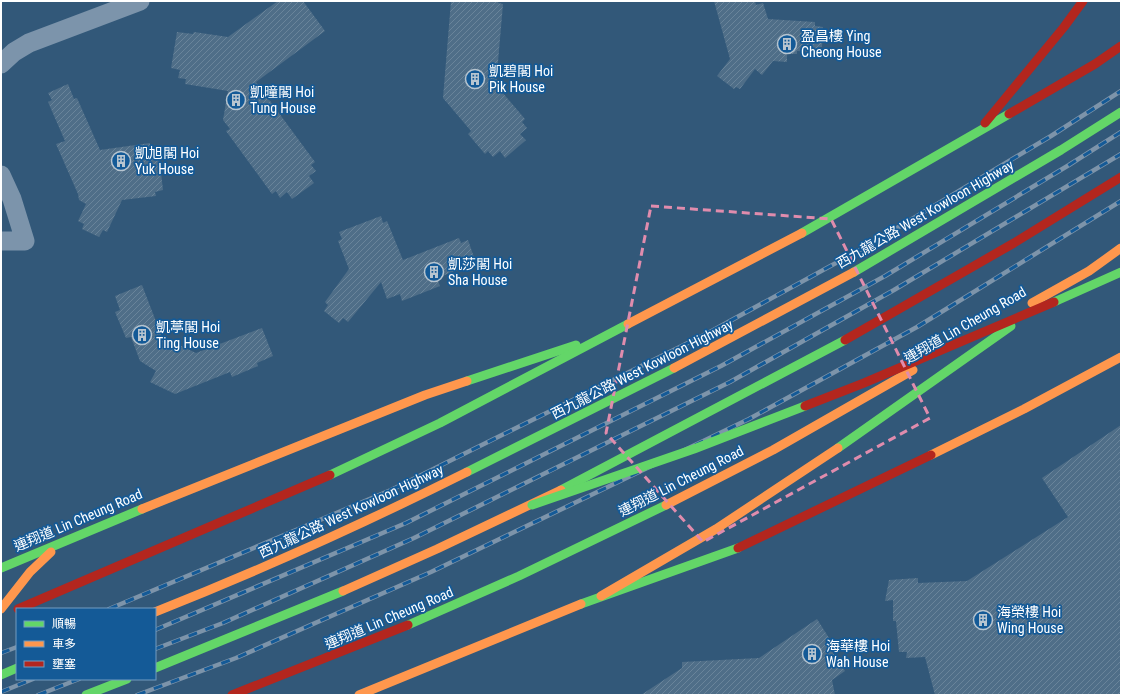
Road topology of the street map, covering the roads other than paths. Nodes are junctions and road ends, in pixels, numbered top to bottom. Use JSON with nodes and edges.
{"nodes":[{"id":1,"x":140,"y":1,"type":"edge"},
{"id":2,"x":1083,"y":1,"type":"edge"},
{"id":3,"x":1121,"y":46,"type":"edge"},
{"id":4,"x":1,"y":64,"type":"edge"},
{"id":5,"x":1121,"y":112,"type":"edge"},
{"id":6,"x":975,"y":134,"type":"junction"},
{"id":7,"x":1,"y":174,"type":"edge"},
{"id":8,"x":1121,"y":177,"type":"edge"},
{"id":9,"x":1,"y":241,"type":"edge"},
{"id":10,"x":1121,"y":248,"type":"edge"},
{"id":11,"x":1089,"y":271,"type":"junction"},
{"id":12,"x":1121,"y":272,"type":"edge"},
{"id":13,"x":616,"y":331,"type":"junction"},
{"id":14,"x":1121,"y":357,"type":"edge"},
{"id":15,"x":532,"y":504,"type":"junction"},
{"id":16,"x":69,"y":538,"type":"junction"},
{"id":17,"x":1,"y":568,"type":"edge"},
{"id":18,"x":601,"y":596,"type":"junction"},
{"id":19,"x":19,"y":608,"type":"edge"},
{"id":20,"x":1,"y":609,"type":"edge"},
{"id":21,"x":16,"y":609,"type":"edge"},
{"id":22,"x":156,"y":612,"type":"edge"},
{"id":23,"x":1,"y":616,"type":"edge"},
{"id":24,"x":16,"y":668,"type":"edge"},
{"id":25,"x":156,"y":668,"type":"edge"},
{"id":26,"x":1,"y":675,"type":"edge"},
{"id":27,"x":124,"y":680,"type":"edge"},
{"id":28,"x":86,"y":695,"type":"edge"},
{"id":29,"x":232,"y":695,"type":"edge"},
{"id":30,"x":359,"y":695,"type":"edge"}],
"edges":[{"from":1,"to":4,"type":"street"},
{"from":2,"to":6,"type":"main road"},
{"from":3,"to":6,"type":"main road","name":"連翔道 Lin Cheung Road"},
{"from":5,"to":22,"type":"main road","name":"西九龍公路 West Kowloon Highway"},
{"from":6,"to":13,"type":"main road","name":"連翔道 Lin Cheung Road"},
{"from":7,"to":9,"type":"street"},
{"from":8,"to":15,"type":"main road","bridge":true},
{"from":10,"to":11,"type":"main road","name":"連翔道 Lin Cheung Road"},
{"from":11,"to":18,"type":"main road"},
{"from":11,"to":29,"type":"main road","name":"連翔道 Lin Cheung Road"},
{"from":12,"to":15,"type":"main road","bridge":true},
{"from":13,"to":16,"type":"main road","name":"連翔道 Lin Cheung Road"},
{"from":13,"to":19,"type":"main road","name":"連翔道 Lin Cheung Road"},
{"from":14,"to":18,"type":"main road"},
{"from":15,"to":25,"type":"main road"},
{"from":16,"to":17,"type":"main road","name":"連翔道 Lin Cheung Road"},
{"from":16,"to":20,"type":"main road"},
{"from":18,"to":30,"type":"main road"},
{"from":21,"to":23,"type":"main road","name":"連翔道 Lin Cheung Road"},
{"from":24,"to":26,"type":"main road"},
{"from":27,"to":28,"type":"main road"}]}
